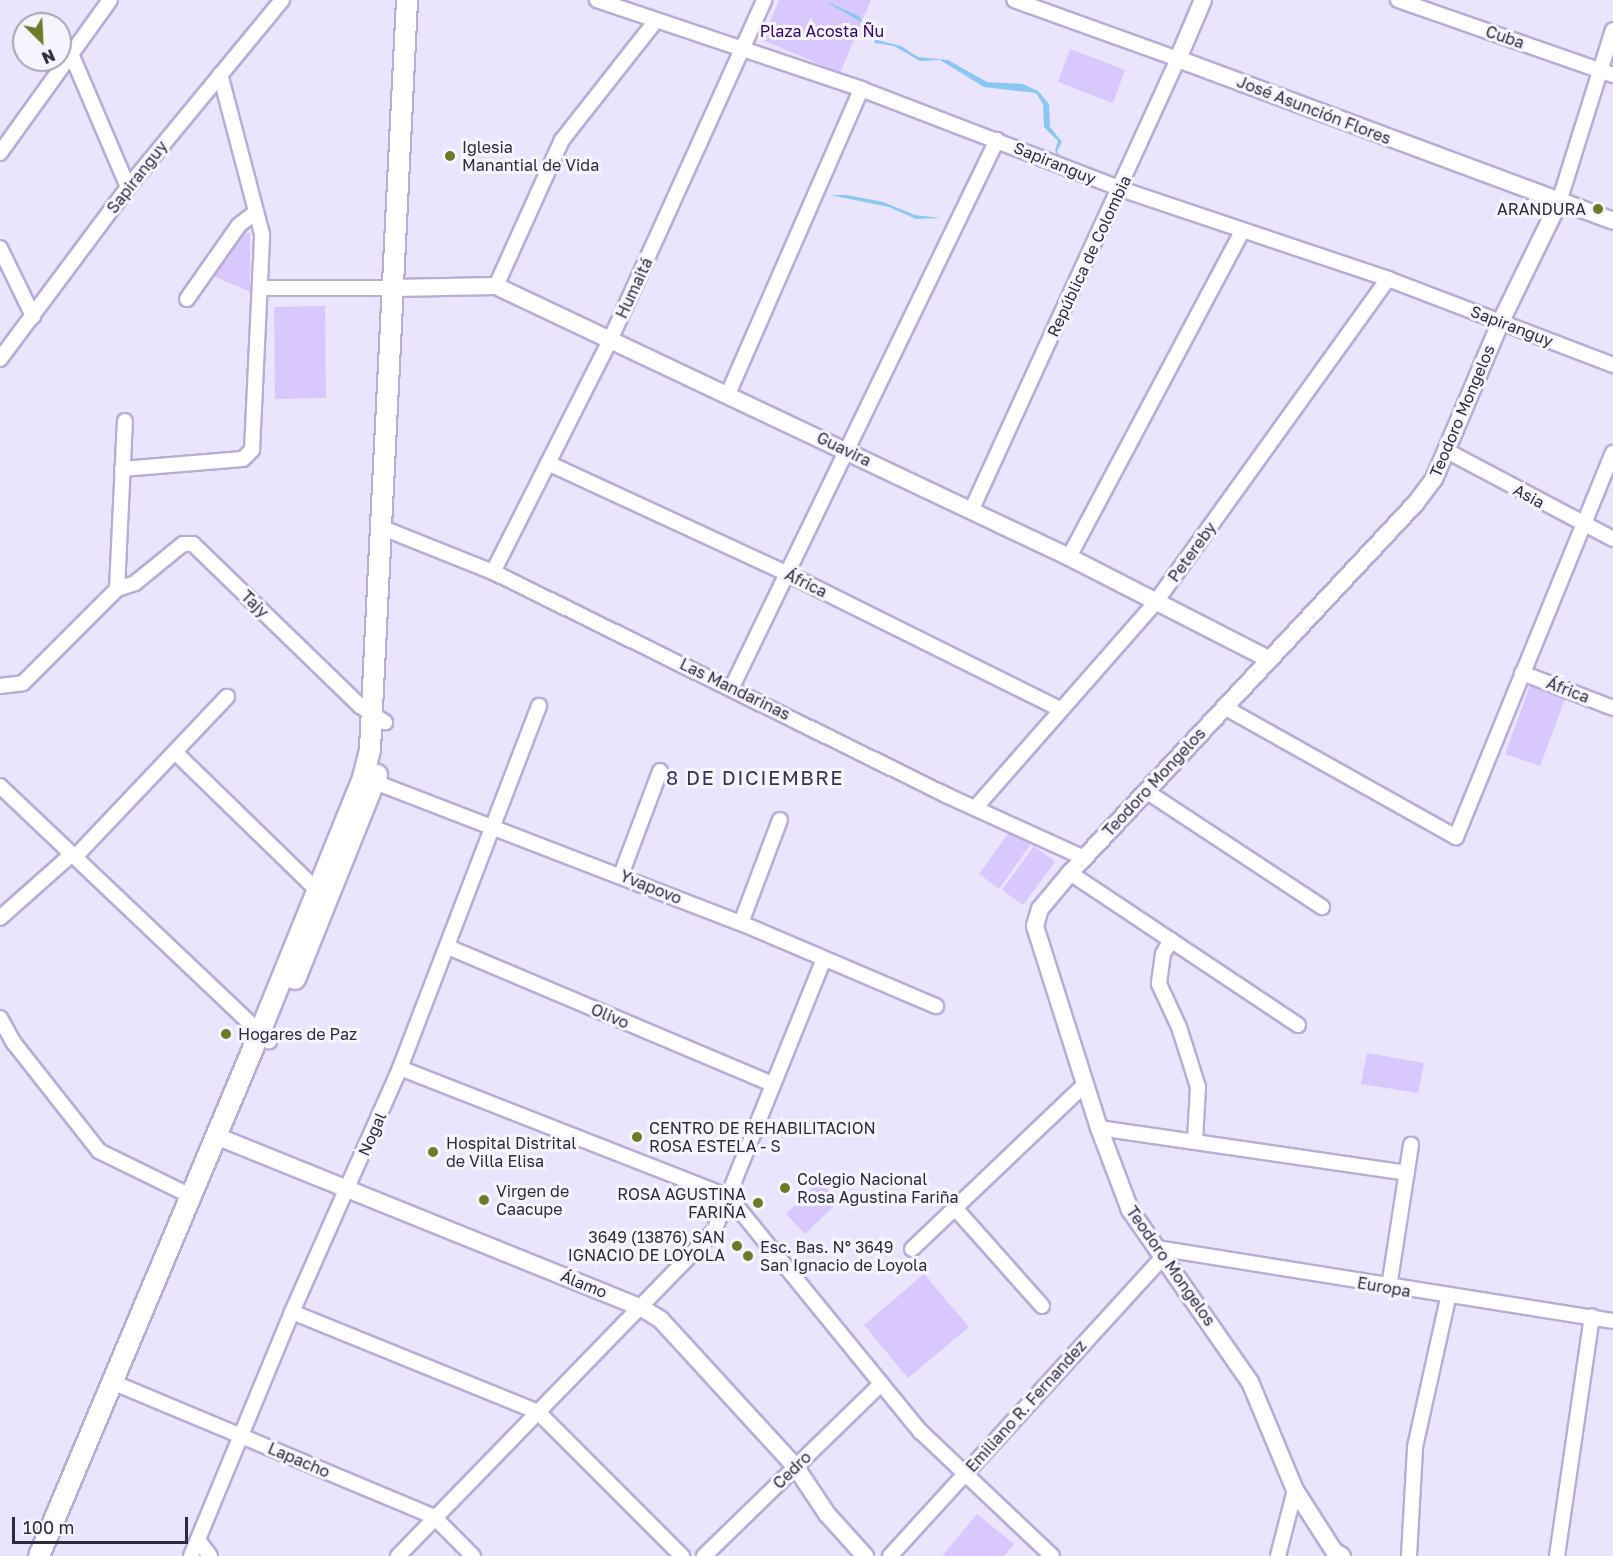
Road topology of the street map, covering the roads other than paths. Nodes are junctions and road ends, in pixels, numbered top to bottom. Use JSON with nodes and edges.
{"nodes":[{"id":1,"x":111,"y":0,"type":"edge"},
{"id":2,"x":282,"y":0,"type":"edge"},
{"id":3,"x":407,"y":0,"type":"edge"},
{"id":4,"x":420,"y":0,"type":"edge"},
{"id":5,"x":597,"y":0,"type":"edge"},
{"id":6,"x":764,"y":0,"type":"edge"},
{"id":7,"x":1014,"y":0,"type":"edge"},
{"id":8,"x":1203,"y":0,"type":"edge"},
{"id":9,"x":1398,"y":0,"type":"edge"},
{"id":10,"x":1051,"y":6,"type":"edge"},
{"id":11,"x":655,"y":22,"type":"junction"},
{"id":12,"x":1613,"y":30,"type":"edge"},
{"id":13,"x":742,"y":52,"type":"junction"},
{"id":14,"x":72,"y":56,"type":"joint"},
{"id":15,"x":1178,"y":59,"type":"junction"},
{"id":16,"x":1599,"y":70,"type":"junction"},
{"id":17,"x":60,"y":72,"type":"edge"},
{"id":18,"x":220,"y":74,"type":"junction"},
{"id":19,"x":1613,"y":75,"type":"edge"},
{"id":20,"x":861,"y":89,"type":"junction"},
{"id":21,"x":997,"y":140,"type":"junction"},
{"id":22,"x":0,"y":153,"type":"edge"},
{"id":23,"x":128,"y":187,"type":"junction"},
{"id":24,"x":1120,"y":189,"type":"junction"},
{"id":25,"x":1558,"y":202,"type":"junction"},
{"id":26,"x":256,"y":212,"type":"junction"},
{"id":27,"x":1613,"y":221,"type":"edge"},
{"id":28,"x":1242,"y":231,"type":"junction"},
{"id":29,"x":0,"y":248,"type":"edge"},
{"id":30,"x":1388,"y":279,"type":"junction"},
{"id":31,"x":496,"y":286,"type":"junction"},
{"id":32,"x":262,"y":288,"type":"junction"},
{"id":33,"x":400,"y":288,"type":"junction"},
{"id":34,"x":188,"y":299,"type":"dead end"},
{"id":35,"x":33,"y":316,"type":"junction"},
{"id":36,"x":1501,"y":321,"type":"junction"},
{"id":37,"x":611,"y":338,"type":"junction"},
{"id":38,"x":0,"y":359,"type":"edge"},
{"id":39,"x":1613,"y":365,"type":"edge"},
{"id":40,"x":728,"y":393,"type":"junction"},
{"id":41,"x":125,"y":421,"type":"dead end"},
{"id":42,"x":846,"y":450,"type":"junction"},
{"id":43,"x":1447,"y":451,"type":"junction"},
{"id":44,"x":1613,"y":453,"type":"edge"},
{"id":45,"x":548,"y":463,"type":"junction"},
{"id":46,"x":122,"y":469,"type":"junction"},
{"id":47,"x":972,"y":511,"type":"junction"},
{"id":48,"x":1582,"y":525,"type":"junction"},
{"id":49,"x":389,"y":530,"type":"junction"},
{"id":50,"x":1613,"y":539,"type":"edge"},
{"id":51,"x":1069,"y":557,"type":"junction"},
{"id":52,"x":493,"y":572,"type":"junction"},
{"id":53,"x":786,"y":573,"type":"junction"},
{"id":54,"x":117,"y":589,"type":"junction"},
{"id":55,"x":1155,"y":603,"type":"junction"},
{"id":56,"x":1268,"y":659,"type":"junction"},
{"id":57,"x":1522,"y":673,"type":"junction"},
{"id":58,"x":0,"y":686,"type":"edge"},
{"id":59,"x":732,"y":687,"type":"junction"},
{"id":60,"x":227,"y":697,"type":"dead end"},
{"id":61,"x":539,"y":706,"type":"dead end"},
{"id":62,"x":1224,"y":707,"type":"junction"},
{"id":63,"x":1613,"y":708,"type":"edge"},
{"id":64,"x":1060,"y":709,"type":"junction"},
{"id":65,"x":379,"y":719,"type":"junction"},
{"id":66,"x":175,"y":752,"type":"junction"},
{"id":67,"x":660,"y":771,"type":"dead end"},
{"id":68,"x":369,"y":779,"type":"junction"},
{"id":69,"x":0,"y":786,"type":"edge"},
{"id":70,"x":1146,"y":791,"type":"junction"},
{"id":71,"x":975,"y":808,"type":"junction"},
{"id":72,"x":780,"y":820,"type":"dead end"},
{"id":73,"x":495,"y":827,"type":"junction"},
{"id":74,"x":74,"y":856,"type":"junction"},
{"id":75,"x":1084,"y":858,"type":"junction"},
{"id":76,"x":1070,"y":873,"type":"junction"},
{"id":77,"x":621,"y":875,"type":"junction"},
{"id":78,"x":322,"y":895,"type":"junction"},
{"id":79,"x":1322,"y":907,"type":"dead end"},
{"id":80,"x":0,"y":918,"type":"edge"},
{"id":81,"x":741,"y":923,"type":"junction"},
{"id":82,"x":1171,"y":940,"type":"junction"},
{"id":83,"x":448,"y":947,"type":"junction"},
{"id":84,"x":824,"y":958,"type":"junction"},
{"id":85,"x":936,"y":1006,"type":"dead end"},
{"id":86,"x":0,"y":1018,"type":"edge"},
{"id":87,"x":1298,"y":1025,"type":"dead end"},
{"id":88,"x":264,"y":1036,"type":"junction"},
{"id":89,"x":400,"y":1068,"type":"junction"},
{"id":90,"x":772,"y":1084,"type":"junction"},
{"id":91,"x":1084,"y":1084,"type":"junction"},
{"id":92,"x":1099,"y":1128,"type":"junction"},
{"id":93,"x":222,"y":1138,"type":"junction"},
{"id":94,"x":1195,"y":1140,"type":"junction"},
{"id":95,"x":1411,"y":1145,"type":"dead end"},
{"id":96,"x":1407,"y":1173,"type":"junction"},
{"id":97,"x":348,"y":1187,"type":"junction"},
{"id":98,"x":190,"y":1196,"type":"junction"},
{"id":99,"x":729,"y":1197,"type":"junction"},
{"id":100,"x":955,"y":1208,"type":"junction"},
{"id":101,"x":912,"y":1249,"type":"dead end"},
{"id":102,"x":1160,"y":1253,"type":"junction"},
{"id":103,"x":1389,"y":1287,"type":"junction"},
{"id":104,"x":1449,"y":1298,"type":"junction"},
{"id":105,"x":1042,"y":1306,"type":"dead end"},
{"id":106,"x":642,"y":1308,"type":"junction"},
{"id":107,"x":292,"y":1312,"type":"junction"},
{"id":108,"x":1592,"y":1317,"type":"junction"},
{"id":109,"x":1613,"y":1321,"type":"edge"},
{"id":110,"x":118,"y":1384,"type":"junction"},
{"id":111,"x":881,"y":1384,"type":"junction"},
{"id":112,"x":538,"y":1412,"type":"junction"},
{"id":113,"x":243,"y":1436,"type":"junction"},
{"id":114,"x":795,"y":1466,"type":"junction"},
{"id":115,"x":964,"y":1475,"type":"junction"},
{"id":116,"x":1295,"y":1490,"type":"junction"},
{"id":117,"x":434,"y":1517,"type":"junction"},
{"id":118,"x":198,"y":1540,"type":"junction"},
{"id":119,"x":39,"y":1556,"type":"edge"},
{"id":120,"x":52,"y":1556,"type":"edge"},
{"id":121,"x":191,"y":1556,"type":"edge"},
{"id":122,"x":210,"y":1556,"type":"edge"},
{"id":123,"x":398,"y":1556,"type":"edge"},
{"id":124,"x":473,"y":1556,"type":"edge"},
{"id":125,"x":682,"y":1556,"type":"edge"},
{"id":126,"x":704,"y":1556,"type":"edge"},
{"id":127,"x":865,"y":1556,"type":"edge"},
{"id":128,"x":890,"y":1556,"type":"edge"},
{"id":129,"x":1052,"y":1556,"type":"edge"},
{"id":130,"x":1278,"y":1556,"type":"edge"},
{"id":131,"x":1342,"y":1556,"type":"edge"},
{"id":132,"x":1409,"y":1556,"type":"edge"},
{"id":133,"x":1557,"y":1556,"type":"edge"}],
"edges":[{"from":1,"to":14,"type":"street"},
{"from":2,"to":18,"type":"street","name":"Sapiranguy"},
{"from":3,"to":33,"type":"main road"},
{"from":4,"to":33,"type":"main road"},
{"from":5,"to":11,"type":"street","name":"Sapiranguy"},
{"from":6,"to":13,"type":"street","name":"Humaitá"},
{"from":7,"to":10,"type":"street","name":"José Asunción Flores"},
{"from":8,"to":15,"type":"street","name":"República de Colombia"},
{"from":9,"to":16,"type":"street","name":"Cuba"},
{"from":10,"to":15,"type":"street","name":"José Asunción Flores"},
{"from":11,"to":13,"type":"street","name":"Sapiranguy"},
{"from":11,"to":31,"type":"street"},
{"from":12,"to":16,"type":"street","name":"Teodoro Mongelos"},
{"from":13,"to":20,"type":"street","name":"Sapiranguy"},
{"from":13,"to":37,"type":"street","name":"Humaitá"},
{"from":14,"to":23,"type":"street"},
{"from":15,"to":24,"type":"street","name":"República de Colombia"},
{"from":15,"to":25,"type":"street","name":"José Asunción Flores"},
{"from":16,"to":19,"type":"street","name":"Cuba"},
{"from":16,"to":25,"type":"street","name":"Teodoro Mongelos"},
{"from":17,"to":22,"type":"street"},
{"from":18,"to":23,"type":"street","name":"Sapiranguy"},
{"from":18,"to":26,"type":"street"},
{"from":20,"to":21,"type":"street","name":"Sapiranguy"},
{"from":20,"to":40,"type":"street"},
{"from":21,"to":24,"type":"street","name":"Sapiranguy"},
{"from":21,"to":42,"type":"street"},
{"from":23,"to":35,"type":"street","name":"Sapiranguy"},
{"from":24,"to":28,"type":"street","name":"Sapiranguy"},
{"from":24,"to":47,"type":"street","name":"República de Colombia"},
{"from":25,"to":27,"type":"street","name":"José Asunción Flores"},
{"from":25,"to":36,"type":"street","name":"Teodoro Mongelos"},
{"from":26,"to":32,"type":"street"},
{"from":26,"to":34,"type":"street"},
{"from":28,"to":30,"type":"street","name":"Sapiranguy"},
{"from":28,"to":51,"type":"street"},
{"from":29,"to":35,"type":"street"},
{"from":30,"to":36,"type":"street","name":"Sapiranguy"},
{"from":30,"to":55,"type":"street","name":"Petereby"},
{"from":31,"to":33,"type":"street","name":"Guavira"},
{"from":31,"to":37,"type":"street","name":"Guavira"},
{"from":32,"to":33,"type":"street"},
{"from":32,"to":46,"type":"street"},
{"from":33,"to":49,"type":"main road"},
{"from":35,"to":38,"type":"street","name":"Sapiranguy"},
{"from":36,"to":39,"type":"street","name":"Sapiranguy"},
{"from":36,"to":43,"type":"street","name":"Teodoro Mongelos"},
{"from":37,"to":40,"type":"street","name":"Guavira"},
{"from":37,"to":45,"type":"street","name":"Humaitá"},
{"from":40,"to":42,"type":"street","name":"Guavira"},
{"from":41,"to":46,"type":"street"},
{"from":42,"to":47,"type":"street","name":"Guavira"},
{"from":42,"to":53,"type":"street"},
{"from":43,"to":48,"type":"street","name":"Asia"},
{"from":43,"to":56,"type":"street","name":"Teodoro Mongelos"},
{"from":44,"to":48,"type":"street"},
{"from":45,"to":52,"type":"street","name":"Humaitá"},
{"from":45,"to":53,"type":"street","name":"África"},
{"from":46,"to":54,"type":"street"},
{"from":47,"to":51,"type":"street","name":"Guavira"},
{"from":48,"to":50,"type":"street","name":"Asia"},
{"from":48,"to":57,"type":"street"},
{"from":49,"to":52,"type":"street","name":"Las Mandarinas"},
{"from":49,"to":65,"type":"main road"},
{"from":51,"to":55,"type":"street","name":"Guavira"},
{"from":52,"to":59,"type":"street","name":"Las Mandarinas"},
{"from":53,"to":59,"type":"street"},
{"from":53,"to":64,"type":"street","name":"África"},
{"from":54,"to":58,"type":"street","name":"Tajy"},
{"from":54,"to":65,"type":"street","name":"Tajy"},
{"from":55,"to":56,"type":"street","name":"Guavira"},
{"from":55,"to":64,"type":"street","name":"Petereby"},
{"from":56,"to":62,"type":"street","name":"Teodoro Mongelos"},
{"from":57,"to":62,"type":"street"},
{"from":57,"to":63,"type":"street","name":"África"},
{"from":59,"to":71,"type":"street","name":"Las Mandarinas"},
{"from":60,"to":66,"type":"street"},
{"from":61,"to":73,"type":"street","name":"Nogal"},
{"from":62,"to":70,"type":"street","name":"Teodoro Mongelos"},
{"from":64,"to":71,"type":"street","name":"Petereby"},
{"from":65,"to":68,"type":"main road"},
{"from":66,"to":74,"type":"street"},
{"from":66,"to":78,"type":"street"},
{"from":67,"to":77,"type":"street"},
{"from":68,"to":73,"type":"street","name":"Yvapovo"},
{"from":68,"to":78,"type":"main road"},
{"from":69,"to":74,"type":"street"},
{"from":70,"to":75,"type":"street","name":"Teodoro Mongelos"},
{"from":70,"to":79,"type":"street"},
{"from":71,"to":75,"type":"street","name":"Las Mandarinas"},
{"from":72,"to":81,"type":"street"},
{"from":73,"to":77,"type":"street","name":"Yvapovo"},
{"from":73,"to":83,"type":"street","name":"Nogal"},
{"from":74,"to":80,"type":"street"},
{"from":74,"to":88,"type":"street"},
{"from":75,"to":76,"type":"street","name":"Teodoro Mongelos"},
{"from":76,"to":82,"type":"street"},
{"from":76,"to":91,"type":"street","name":"Teodoro Mongelos"},
{"from":77,"to":81,"type":"street","name":"Yvapovo"},
{"from":78,"to":88,"type":"main road"},
{"from":81,"to":84,"type":"street","name":"Yvapovo"},
{"from":82,"to":87,"type":"street"},
{"from":82,"to":94,"type":"street"},
{"from":83,"to":89,"type":"street","name":"Nogal"},
{"from":83,"to":90,"type":"street","name":"Olivo"},
{"from":84,"to":85,"type":"street","name":"Yvapovo"},
{"from":84,"to":90,"type":"street"},
{"from":86,"to":98,"type":"street"},
{"from":88,"to":93,"type":"main road"},
{"from":89,"to":97,"type":"street","name":"Nogal"},
{"from":89,"to":99,"type":"street"},
{"from":90,"to":99,"type":"street"},
{"from":91,"to":92,"type":"street","name":"Teodoro Mongelos"},
{"from":91,"to":100,"type":"street"},
{"from":92,"to":94,"type":"street"},
{"from":92,"to":102,"type":"street","name":"Teodoro Mongelos"},
{"from":93,"to":97,"type":"street","name":"Álamo"},
{"from":93,"to":98,"type":"main road"},
{"from":93,"to":110,"type":"main road"},
{"from":94,"to":96,"type":"street"},
{"from":95,"to":96,"type":"street"},
{"from":96,"to":103,"type":"street"},
{"from":97,"to":106,"type":"street","name":"Álamo"},
{"from":97,"to":107,"type":"street","name":"Nogal"},
{"from":98,"to":110,"type":"main road"},
{"from":99,"to":106,"type":"street"},
{"from":99,"to":111,"type":"street"},
{"from":100,"to":101,"type":"street"},
{"from":100,"to":105,"type":"street"},
{"from":102,"to":103,"type":"street","name":"Europa"},
{"from":102,"to":115,"type":"street","name":"Emiliano R. Fernandez"},
{"from":102,"to":116,"type":"street","name":"Teodoro Mongelos"},
{"from":103,"to":104,"type":"street","name":"Europa"},
{"from":104,"to":108,"type":"street","name":"Europa"},
{"from":104,"to":132,"type":"street"},
{"from":106,"to":112,"type":"street"},
{"from":106,"to":114,"type":"street","name":"Álamo"},
{"from":107,"to":112,"type":"street"},
{"from":107,"to":113,"type":"street","name":"Nogal"},
{"from":108,"to":109,"type":"street","name":"Europa"},
{"from":108,"to":133,"type":"street"},
{"from":110,"to":113,"type":"street","name":"Lapacho"},
{"from":110,"to":119,"type":"main road"},
{"from":110,"to":120,"type":"main road"},
{"from":111,"to":114,"type":"street","name":"Cedro"},
{"from":111,"to":115,"type":"street"},
{"from":112,"to":117,"type":"street"},
{"from":112,"to":125,"type":"street"},
{"from":113,"to":117,"type":"street","name":"Lapacho"},
{"from":113,"to":118,"type":"street","name":"Nogal"},
{"from":114,"to":126,"type":"street","name":"Cedro"},
{"from":114,"to":127,"type":"street","name":"Álamo"},
{"from":115,"to":128,"type":"street","name":"Emiliano R. Fernandez"},
{"from":115,"to":129,"type":"street"},
{"from":116,"to":130,"type":"street"},
{"from":116,"to":131,"type":"street","name":"Teodoro Mongelos"},
{"from":117,"to":123,"type":"street"},
{"from":117,"to":124,"type":"street","name":"Lapacho"},
{"from":118,"to":121,"type":"street","name":"Nogal"},
{"from":118,"to":122,"type":"street"}]}
